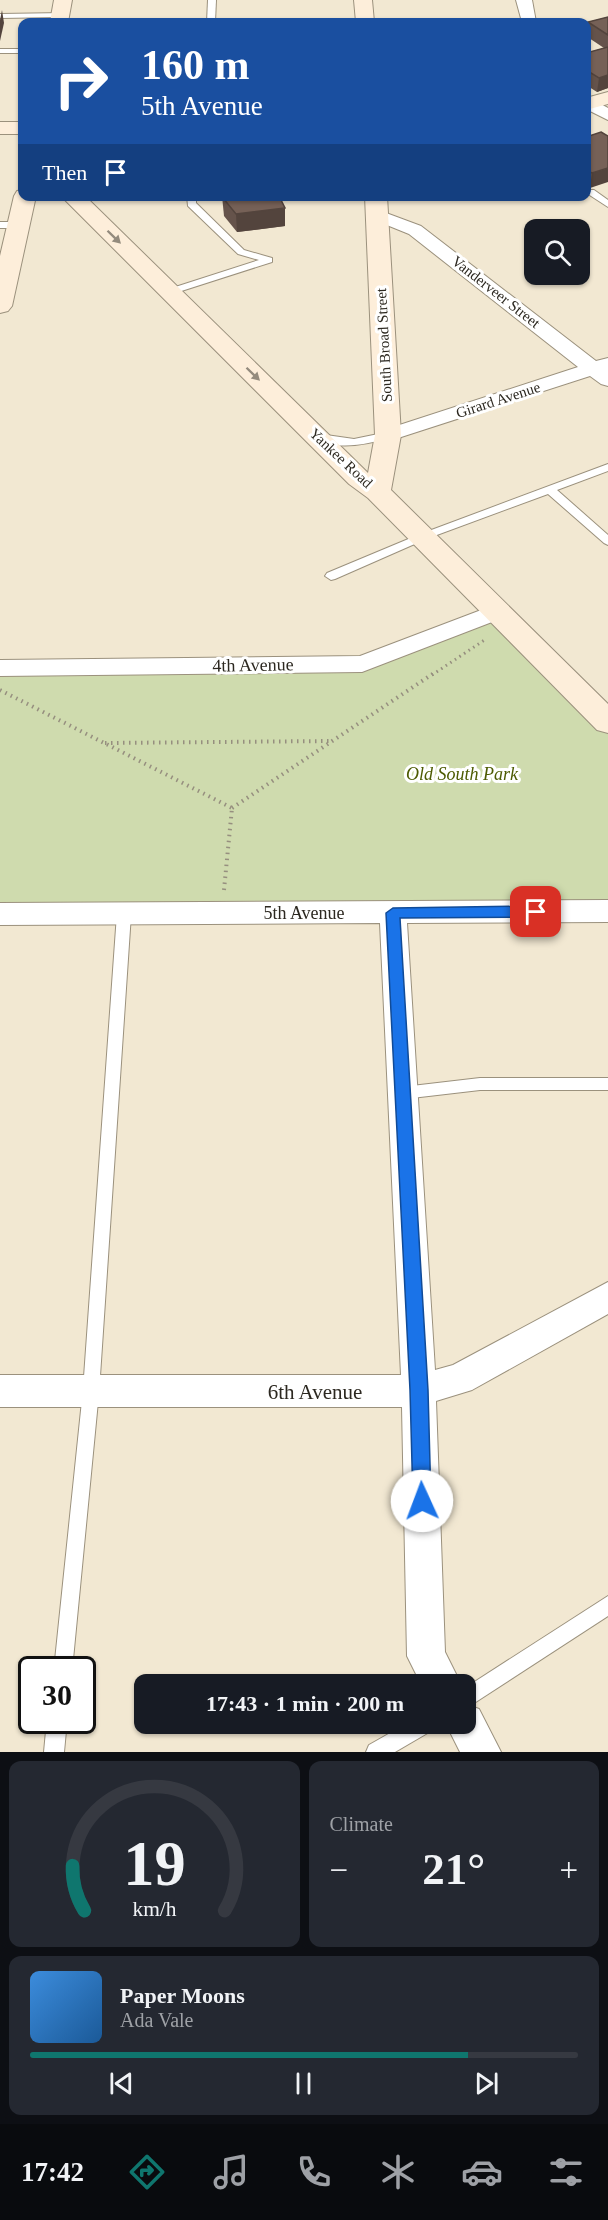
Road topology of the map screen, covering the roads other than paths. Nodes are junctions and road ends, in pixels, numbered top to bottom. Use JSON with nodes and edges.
{"nodes":[{"id":1,"x":212,"y":0,"type":"edge"},
{"id":2,"x":363,"y":0,"type":"edge"},
{"id":3,"x":524,"y":0,"type":"edge"},
{"id":4,"x":61,"y":13,"type":"edge"},
{"id":5,"x":0,"y":16,"type":"edge"},
{"id":6,"x":211,"y":18,"type":"edge"},
{"id":7,"x":365,"y":18,"type":"edge"},
{"id":8,"x":528,"y":18,"type":"edge"},
{"id":9,"x":0,"y":51,"type":"edge"},
{"id":10,"x":18,"y":51,"type":"edge"},
{"id":11,"x":593,"y":101,"type":"edge"},
{"id":12,"x":608,"y":115,"type":"edge"},
{"id":13,"x":0,"y":128,"type":"edge"},
{"id":14,"x":18,"y":128,"type":"edge"},
{"id":15,"x":591,"y":192,"type":"dead end"},
{"id":16,"x":22,"y":201,"type":"edge"},
{"id":17,"x":77,"y":201,"type":"edge"},
{"id":18,"x":191,"y":201,"type":"edge"},
{"id":19,"x":608,"y":204,"type":"edge"},
{"id":20,"x":377,"y":206,"type":"edge"},
{"id":21,"x":9,"y":225,"type":"edge"},
{"id":22,"x":3,"y":280,"type":"edge"},
{"id":23,"x":169,"y":292,"type":"junction"},
{"id":24,"x":0,"y":306,"type":"edge"},
{"id":25,"x":603,"y":371,"type":"edge"},
{"id":26,"x":388,"y":435,"type":"junction"},
{"id":27,"x":317,"y":436,"type":"junction"},
{"id":28,"x":608,"y":467,"type":"edge"},
{"id":29,"x":550,"y":490,"type":"junction"},
{"id":30,"x":377,"y":492,"type":"junction"},
{"id":31,"x":422,"y":537,"type":"junction"},
{"id":32,"x":608,"y":541,"type":"edge"},
{"id":33,"x":331,"y":576,"type":"dead end"},
{"id":34,"x":497,"y":612,"type":"junction"},
{"id":35,"x":0,"y":668,"type":"edge"},
{"id":36,"x":608,"y":722,"type":"edge"},
{"id":37,"x":608,"y":911,"type":"edge"},
{"id":38,"x":393,"y":913,"type":"junction"},
{"id":39,"x":0,"y":914,"type":"edge"},
{"id":40,"x":124,"y":914,"type":"junction"},
{"id":41,"x":608,"y":1084,"type":"edge"},
{"id":42,"x":403,"y":1093,"type":"junction"},
{"id":43,"x":608,"y":1297,"type":"edge"},
{"id":44,"x":419,"y":1390,"type":"junction"},
{"id":45,"x":0,"y":1391,"type":"edge"},
{"id":46,"x":91,"y":1391,"type":"junction"},
{"id":47,"x":608,"y":1605,"type":"edge"},
{"id":48,"x":64,"y":1656,"type":"edge"},
{"id":49,"x":436,"y":1674,"type":"edge"},
{"id":50,"x":476,"y":1692,"type":"edge"},
{"id":51,"x":56,"y":1734,"type":"edge"},
{"id":52,"x":407,"y":1734,"type":"edge"},
{"id":53,"x":471,"y":1734,"type":"edge"},
{"id":54,"x":54,"y":1752,"type":"edge"},
{"id":55,"x":376,"y":1752,"type":"edge"},
{"id":56,"x":482,"y":1752,"type":"edge"}],
"edges":[{"from":1,"to":6,"type":"lane"},
{"from":2,"to":7,"type":"street"},
{"from":3,"to":8,"type":"street"},
{"from":4,"to":5,"type":"lane"},
{"from":9,"to":10,"type":"lane"},
{"from":11,"to":12,"type":"street"},
{"from":13,"to":14,"type":"street"},
{"from":15,"to":19,"type":"lane"},
{"from":16,"to":21,"type":"street"},
{"from":17,"to":23,"type":"street","name":"Yankee Road","one_way":true},
{"from":18,"to":23,"type":"lane"},
{"from":20,"to":25,"type":"street","name":"Vanderveer Street"},
{"from":20,"to":26,"type":"street","name":"South Broad Street"},
{"from":21,"to":22,"type":"street"},
{"from":22,"to":24,"type":"street"},
{"from":23,"to":27,"type":"street","name":"Yankee Road","one_way":true},
{"from":25,"to":26,"type":"street","name":"Girard Avenue"},
{"from":26,"to":27,"type":"lane"},
{"from":26,"to":30,"type":"street","name":"South Broad Street"},
{"from":27,"to":30,"type":"street","name":"Yankee Road"},
{"from":28,"to":29,"type":"lane"},
{"from":29,"to":31,"type":"lane"},
{"from":29,"to":32,"type":"lane"},
{"from":30,"to":31,"type":"street","name":"Yankee Road"},
{"from":31,"to":33,"type":"lane"},
{"from":31,"to":34,"type":"street","name":"Yankee Road"},
{"from":34,"to":35,"type":"street","name":"4th Avenue"},
{"from":34,"to":36,"type":"street","name":"Yankee Road"},
{"from":37,"to":38,"type":"street","name":"5th Avenue"},
{"from":38,"to":40,"type":"street","name":"5th Avenue"},
{"from":38,"to":42,"type":"street"},
{"from":39,"to":40,"type":"street","name":"5th Avenue"},
{"from":40,"to":46,"type":"lane"},
{"from":41,"to":42,"type":"lane"},
{"from":42,"to":44,"type":"street"},
{"from":43,"to":44,"type":"street","name":"6th Avenue"},
{"from":44,"to":46,"type":"street","name":"6th Avenue"},
{"from":44,"to":49,"type":"street"},
{"from":45,"to":46,"type":"street","name":"6th Avenue"},
{"from":46,"to":48,"type":"lane"},
{"from":47,"to":50,"type":"lane"},
{"from":51,"to":54,"type":"lane"},
{"from":52,"to":55,"type":"lane"},
{"from":53,"to":56,"type":"street"}]}
